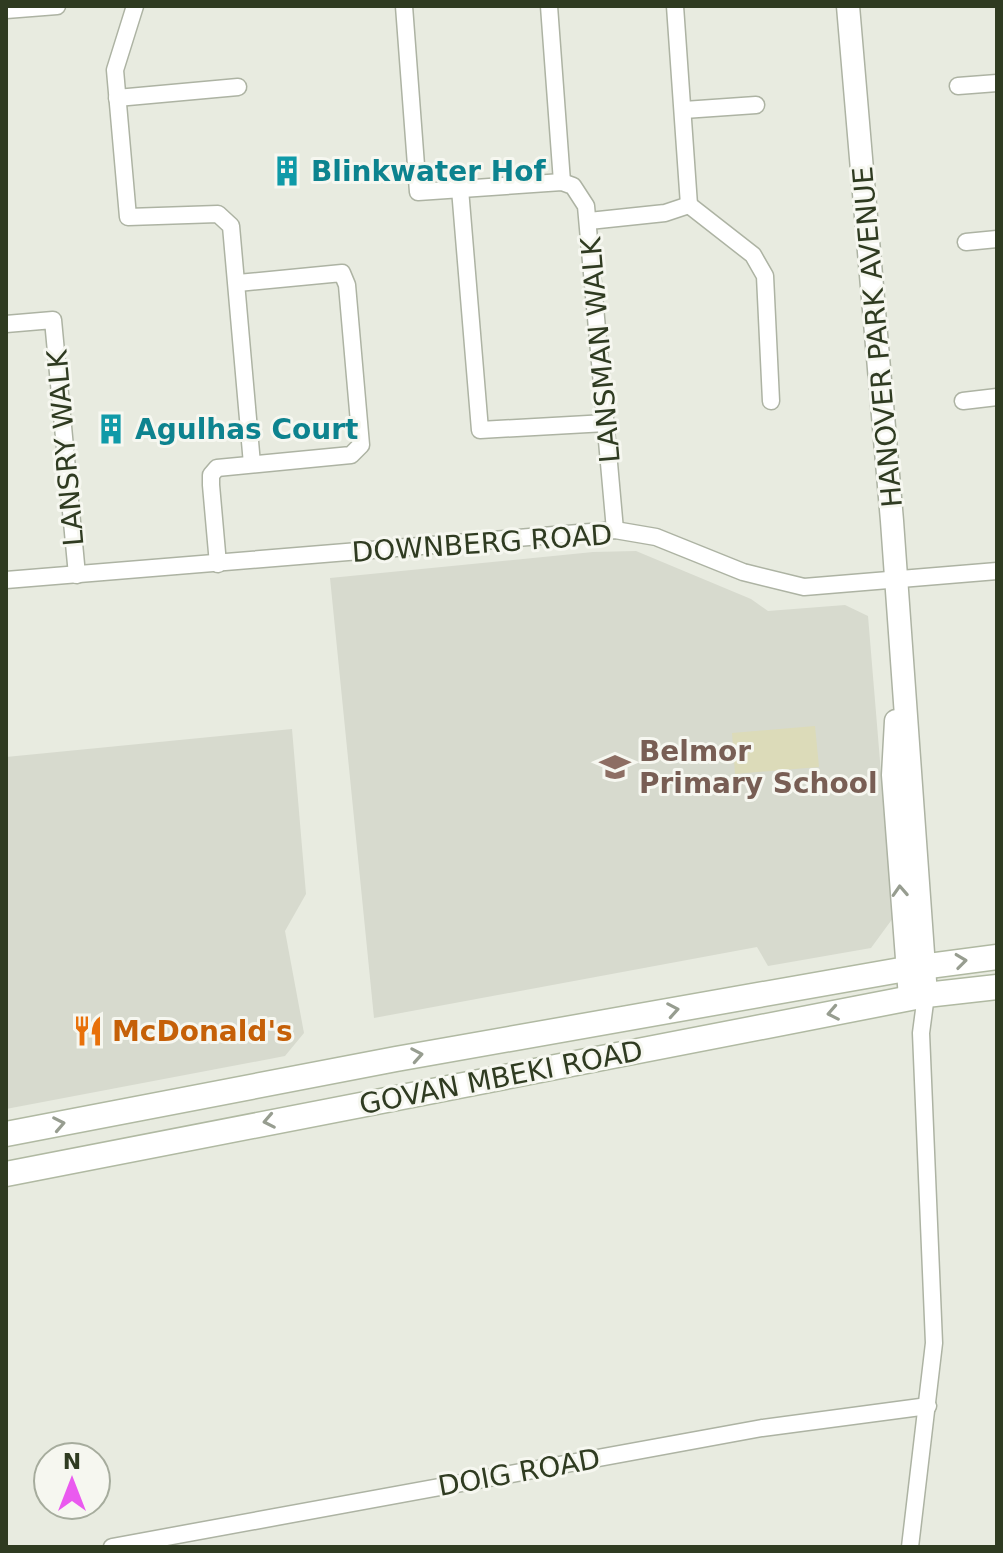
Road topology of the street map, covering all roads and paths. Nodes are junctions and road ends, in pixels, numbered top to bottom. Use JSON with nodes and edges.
{"nodes":[{"id":1,"x":57,"y":6,"type":"edge"},
{"id":2,"x":135,"y":6,"type":"edge"},
{"id":3,"x":404,"y":6,"type":"edge"},
{"id":4,"x":549,"y":6,"type":"edge"},
{"id":5,"x":675,"y":6,"type":"edge"},
{"id":6,"x":848,"y":6,"type":"edge"},
{"id":7,"x":6,"y":10,"type":"edge"},
{"id":8,"x":997,"y":83,"type":"edge"},
{"id":9,"x":958,"y":86,"type":"dead end"},
{"id":10,"x":238,"y":87,"type":"dead end"},
{"id":11,"x":117,"y":98,"type":"junction"},
{"id":12,"x":756,"y":105,"type":"dead end"},
{"id":13,"x":684,"y":110,"type":"junction"},
{"id":14,"x":562,"y":182,"type":"junction"},
{"id":15,"x":460,"y":189,"type":"junction"},
{"id":16,"x":689,"y":205,"type":"junction"},
{"id":17,"x":589,"y":221,"type":"junction"},
{"id":18,"x":997,"y":239,"type":"edge"},
{"id":19,"x":966,"y":242,"type":"dead end"},
{"id":20,"x":238,"y":283,"type":"junction"},
{"id":21,"x":6,"y":324,"type":"edge"},
{"id":22,"x":997,"y":397,"type":"edge"},
{"id":23,"x":771,"y":401,"type":"dead end"},
{"id":24,"x":963,"y":401,"type":"dead end"},
{"id":25,"x":606,"y":423,"type":"junction"},
{"id":26,"x":252,"y":464,"type":"junction"},
{"id":27,"x":615,"y":530,"type":"junction"},
{"id":28,"x":218,"y":564,"type":"junction"},
{"id":29,"x":997,"y":571,"type":"edge"},
{"id":30,"x":77,"y":575,"type":"junction"},
{"id":31,"x":897,"y":579,"type":"junction"},
{"id":32,"x":6,"y":580,"type":"edge"},
{"id":33,"x":997,"y":957,"type":"edge"},
{"id":34,"x":915,"y":967,"type":"junction"},
{"id":35,"x":997,"y":987,"type":"edge"},
{"id":36,"x":918,"y":996,"type":"junction"},
{"id":37,"x":6,"y":1134,"type":"edge"},
{"id":38,"x":6,"y":1174,"type":"edge"},
{"id":39,"x":928,"y":1406,"type":"junction"},
{"id":40,"x":112,"y":1547,"type":"edge"},
{"id":41,"x":910,"y":1547,"type":"edge"}],
"edges":[{"from":1,"to":7,"type":"street"},
{"from":2,"to":11,"type":"street"},
{"from":3,"to":15,"type":"street"},
{"from":4,"to":14,"type":"street"},
{"from":5,"to":13,"type":"street"},
{"from":6,"to":31,"type":"street","name":"HANOVER PARK AVENUE"},
{"from":8,"to":9,"type":"street"},
{"from":10,"to":11,"type":"street"},
{"from":11,"to":20,"type":"street"},
{"from":12,"to":13,"type":"street"},
{"from":13,"to":16,"type":"street"},
{"from":14,"to":15,"type":"street"},
{"from":14,"to":17,"type":"street","name":"LANSMAN WALK"},
{"from":15,"to":25,"type":"street"},
{"from":16,"to":17,"type":"street"},
{"from":16,"to":23,"type":"street"},
{"from":17,"to":25,"type":"street","name":"LANSMAN WALK"},
{"from":18,"to":19,"type":"street"},
{"from":20,"to":26,"type":"street"},
{"from":20,"to":26,"type":"street"},
{"from":21,"to":30,"type":"street","name":"LANSRY WALK"},
{"from":22,"to":24,"type":"street"},
{"from":25,"to":27,"type":"street","name":"LANSMAN WALK"},
{"from":26,"to":28,"type":"street"},
{"from":27,"to":28,"type":"street","name":"DOWNBERG ROAD"},
{"from":27,"to":31,"type":"street","name":"DOWNBERG ROAD"},
{"from":28,"to":30,"type":"street","name":"DOWNBERG ROAD"},
{"from":29,"to":31,"type":"street","name":"DOWNBERG ROAD"},
{"from":30,"to":32,"type":"street","name":"DOWNBERG ROAD"},
{"from":31,"to":34,"type":"street","name":"HANOVER PARK AVENUE"},
{"from":34,"to":33,"type":"main road","name":"GOVAN MBEKI ROAD","one_way":true},
{"from":34,"to":36,"type":"street","name":"HANOVER PARK AVENUE"},
{"from":37,"to":34,"type":"main road","name":"GOVAN MBEKI ROAD","one_way":true},
{"from":35,"to":36,"type":"main road","name":"GOVAN MBEKI ROAD"},
{"from":36,"to":38,"type":"main road","name":"GOVAN MBEKI ROAD","one_way":true},
{"from":36,"to":39,"type":"street"},
{"from":39,"to":40,"type":"street","name":"DOIG ROAD"},
{"from":39,"to":41,"type":"street"}]}
